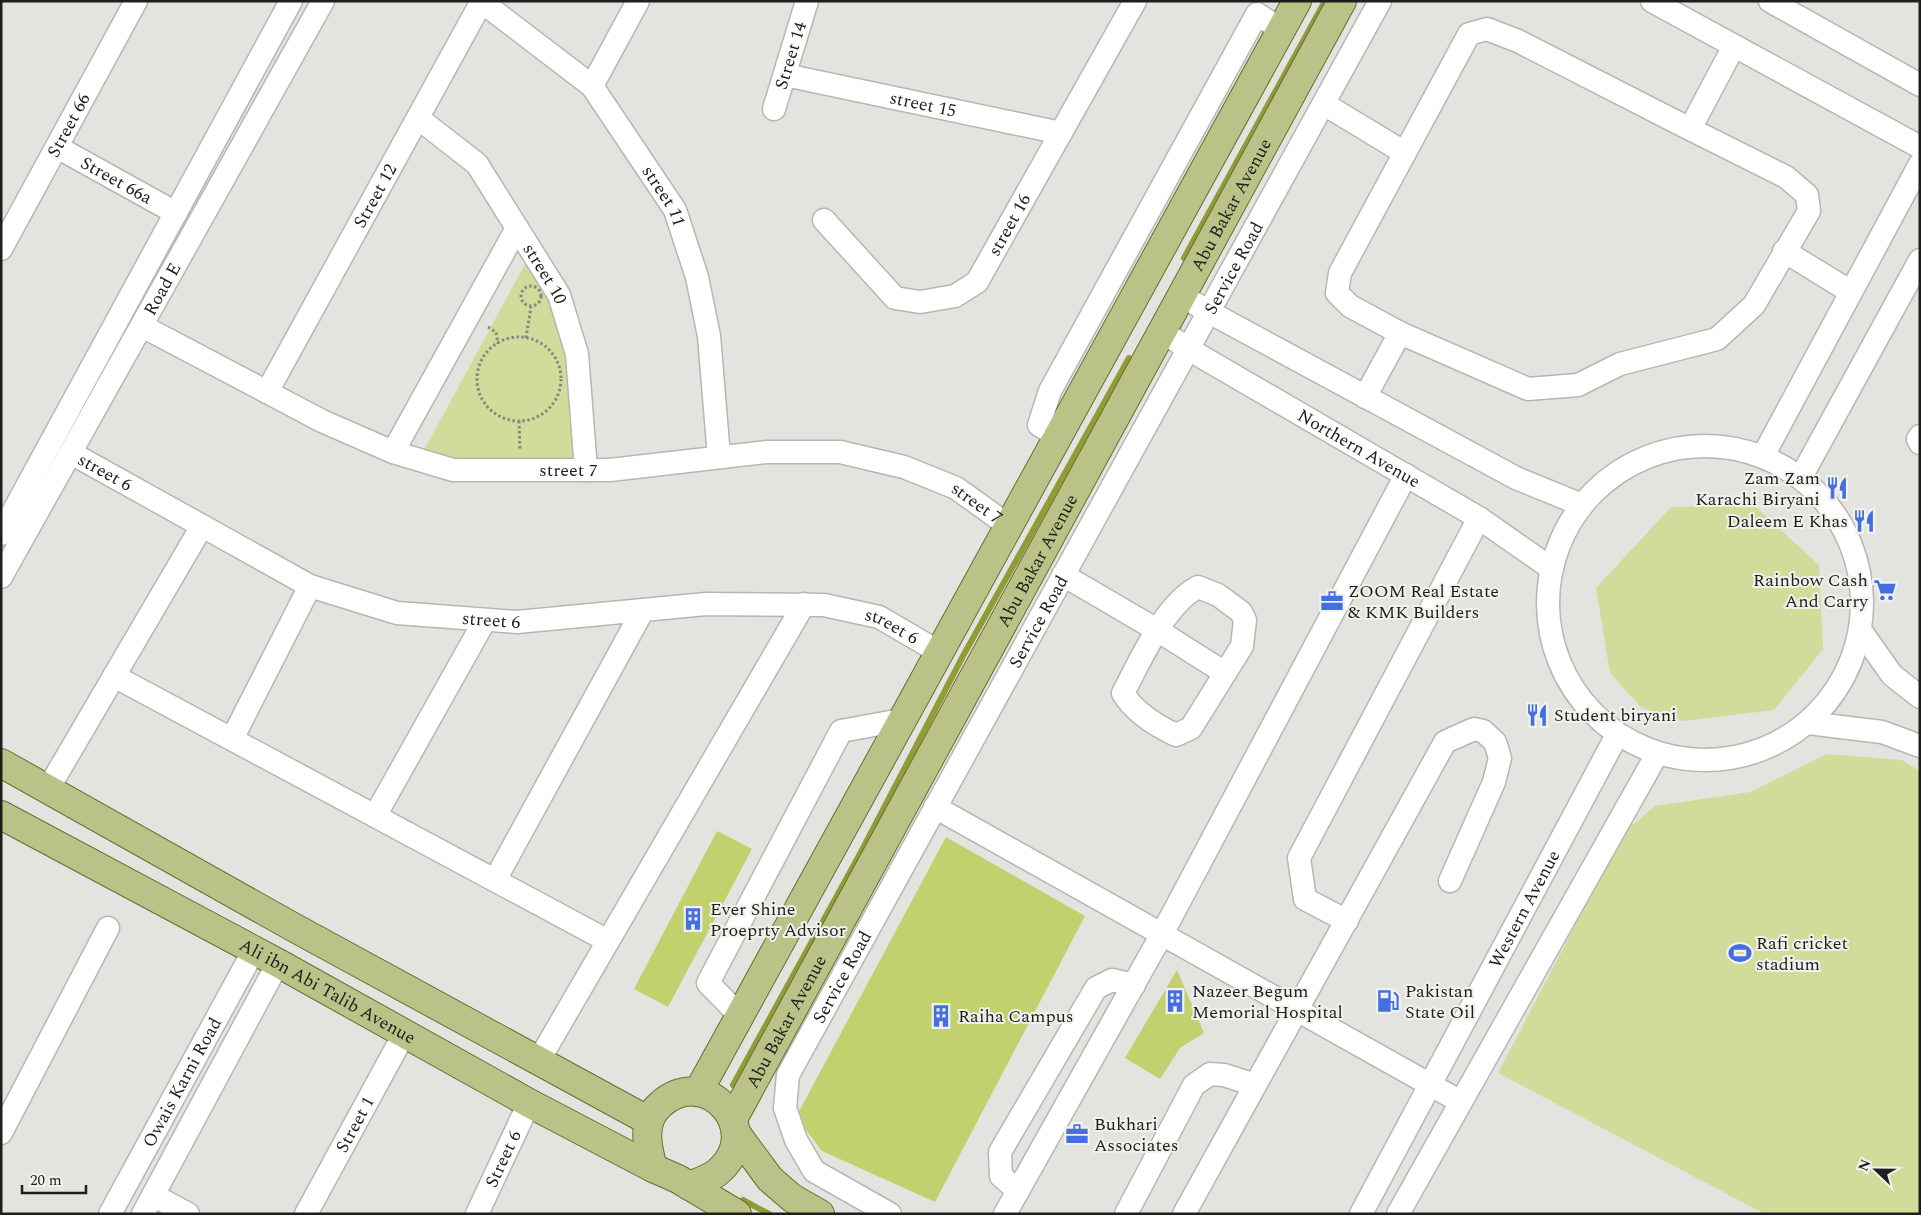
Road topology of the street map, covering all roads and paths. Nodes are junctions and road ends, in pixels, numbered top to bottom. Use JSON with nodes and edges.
{"nodes":[{"id":1,"x":136,"y":1,"type":"edge"},
{"id":2,"x":291,"y":1,"type":"edge"},
{"id":3,"x":323,"y":1,"type":"edge"},
{"id":4,"x":482,"y":1,"type":"edge"},
{"id":5,"x":638,"y":1,"type":"edge"},
{"id":6,"x":807,"y":1,"type":"edge"},
{"id":7,"x":1135,"y":1,"type":"edge"},
{"id":8,"x":1297,"y":1,"type":"edge"},
{"id":9,"x":1342,"y":1,"type":"edge"},
{"id":10,"x":1380,"y":1,"type":"edge"},
{"id":11,"x":1652,"y":1,"type":"edge"},
{"id":12,"x":1770,"y":1,"type":"edge"},
{"id":13,"x":1260,"y":8,"type":"edge"},
{"id":14,"x":1282,"y":30,"type":"junction"},
{"id":15,"x":1734,"y":46,"type":"junction"},
{"id":16,"x":784,"y":75,"type":"junction"},
{"id":17,"x":1920,"y":85,"type":"edge"},
{"id":18,"x":592,"y":86,"type":"junction"},
{"id":19,"x":1324,"y":104,"type":"junction"},
{"id":20,"x":774,"y":109,"type":"dead end"},
{"id":21,"x":418,"y":118,"type":"junction"},
{"id":22,"x":1690,"y":129,"type":"junction"},
{"id":23,"x":1061,"y":133,"type":"junction"},
{"id":24,"x":1920,"y":147,"type":"edge"},
{"id":25,"x":57,"y":148,"type":"junction"},
{"id":26,"x":1405,"y":153,"type":"junction"},
{"id":27,"x":1920,"y":164,"type":"edge"},
{"id":28,"x":176,"y":212,"type":"junction"},
{"id":29,"x":824,"y":220,"type":"dead end"},
{"id":30,"x":517,"y":228,"type":"junction"},
{"id":31,"x":1,"y":249,"type":"edge"},
{"id":32,"x":1784,"y":251,"type":"junction"},
{"id":33,"x":1918,"y":269,"type":"edge"},
{"id":34,"x":1852,"y":292,"type":"junction"},
{"id":35,"x":1181,"y":295,"type":"junction"},
{"id":36,"x":531,"y":307,"type":"junction"},
{"id":37,"x":1209,"y":312,"type":"junction"},
{"id":38,"x":142,"y":326,"type":"junction"},
{"id":39,"x":1163,"y":332,"type":"junction"},
{"id":40,"x":1400,"y":332,"type":"junction"},
{"id":41,"x":526,"y":338,"type":"junction"},
{"id":42,"x":1190,"y":350,"type":"junction"},
{"id":43,"x":267,"y":392,"type":"junction"},
{"id":44,"x":1365,"y":397,"type":"junction"},
{"id":45,"x":519,"y":421,"type":"junction"},
{"id":46,"x":1058,"y":436,"type":"junction"},
{"id":47,"x":1920,"y":436,"type":"edge"},
{"id":48,"x":1920,"y":444,"type":"edge"},
{"id":49,"x":393,"y":452,"type":"junction"},
{"id":50,"x":71,"y":453,"type":"junction"},
{"id":51,"x":1763,"y":456,"type":"junction"},
{"id":52,"x":720,"y":457,"type":"junction"},
{"id":53,"x":520,"y":470,"type":"junction"},
{"id":54,"x":586,"y":470,"type":"junction"},
{"id":55,"x":1406,"y":475,"type":"junction"},
{"id":56,"x":1801,"y":477,"type":"junction"},
{"id":57,"x":1582,"y":505,"type":"junction"},
{"id":58,"x":1479,"y":518,"type":"junction"},
{"id":59,"x":202,"y":526,"type":"junction"},
{"id":60,"x":1009,"y":526,"type":"junction"},
{"id":61,"x":1,"y":534,"type":"edge"},
{"id":62,"x":1552,"y":569,"type":"junction"},
{"id":63,"x":1063,"y":575,"type":"junction"},
{"id":64,"x":1,"y":577,"type":"edge"},
{"id":65,"x":310,"y":586,"type":"junction"},
{"id":66,"x":804,"y":604,"type":"junction"},
{"id":67,"x":643,"y":610,"type":"junction"},
{"id":68,"x":485,"y":620,"type":"junction"},
{"id":69,"x":1157,"y":630,"type":"junction"},
{"id":70,"x":1861,"y":631,"type":"junction"},
{"id":71,"x":939,"y":652,"type":"junction"},
{"id":72,"x":1225,"y":673,"type":"junction"},
{"id":73,"x":114,"y":676,"type":"junction"},
{"id":74,"x":1920,"y":697,"type":"edge"},
{"id":75,"x":901,"y":720,"type":"junction"},
{"id":76,"x":1808,"y":724,"type":"junction"},
{"id":77,"x":1617,"y":735,"type":"junction"},
{"id":78,"x":232,"y":739,"type":"junction"},
{"id":79,"x":1920,"y":746,"type":"edge"},
{"id":80,"x":1656,"y":754,"type":"junction"},
{"id":81,"x":1,"y":763,"type":"edge"},
{"id":82,"x":48,"y":789,"type":"junction"},
{"id":83,"x":936,"y":807,"type":"junction"},
{"id":84,"x":1,"y":815,"type":"edge"},
{"id":85,"x":375,"y":816,"type":"junction"},
{"id":86,"x":495,"y":880,"type":"junction"},
{"id":87,"x":1450,"y":881,"type":"dead end"},
{"id":88,"x":1347,"y":921,"type":"junction"},
{"id":89,"x":108,"y":928,"type":"dead end"},
{"id":90,"x":1162,"y":934,"type":"junction"},
{"id":91,"x":608,"y":941,"type":"junction"},
{"id":92,"x":254,"y":950,"type":"junction"},
{"id":93,"x":278,"y":963,"type":"junction"},
{"id":94,"x":1134,"y":985,"type":"junction"},
{"id":95,"x":1296,"y":1009,"type":"junction"},
{"id":96,"x":739,"y":1016,"type":"junction"},
{"id":97,"x":404,"y":1034,"type":"junction"},
{"id":98,"x":539,"y":1060,"type":"junction"},
{"id":99,"x":1431,"y":1084,"type":"junction"},
{"id":100,"x":1255,"y":1085,"type":"junction"},
{"id":101,"x":698,"y":1092,"type":"junction"},
{"id":102,"x":1461,"y":1102,"type":"junction"},
{"id":103,"x":529,"y":1103,"type":"junction"},
{"id":104,"x":649,"y":1121,"type":"junction"},
{"id":105,"x":734,"y":1126,"type":"junction"},
{"id":106,"x":1,"y":1133,"type":"edge"},
{"id":107,"x":653,"y":1168,"type":"junction"},
{"id":108,"x":689,"y":1186,"type":"junction"},
{"id":109,"x":1018,"y":1191,"type":"junction"},
{"id":110,"x":148,"y":1204,"type":"edge"},
{"id":111,"x":110,"y":1214,"type":"edge"},
{"id":112,"x":188,"y":1214,"type":"edge"},
{"id":113,"x":306,"y":1214,"type":"edge"},
{"id":114,"x":477,"y":1214,"type":"edge"},
{"id":115,"x":736,"y":1214,"type":"edge"},
{"id":116,"x":820,"y":1214,"type":"edge"},
{"id":117,"x":890,"y":1214,"type":"edge"},
{"id":118,"x":1005,"y":1214,"type":"edge"},
{"id":119,"x":1126,"y":1214,"type":"edge"},
{"id":120,"x":1184,"y":1214,"type":"edge"},
{"id":121,"x":1361,"y":1214,"type":"edge"},
{"id":122,"x":1398,"y":1214,"type":"edge"}],
"edges":[{"from":1,"to":25,"type":"street","name":"Street 66"},
{"from":2,"to":28,"type":"street","name":"Road E"},
{"from":3,"to":38,"type":"street","name":"Road E"},
{"from":4,"to":18,"type":"street","name":"street 11"},
{"from":4,"to":21,"type":"street","name":"Street 12"},
{"from":5,"to":18,"type":"street"},
{"from":6,"to":16,"type":"street","name":"Street 14"},
{"from":7,"to":23,"type":"street","name":"street 16"},
{"from":8,"to":14,"type":"main road"},
{"from":9,"to":35,"type":"main road","name":"Abu Bakar Avenue"},
{"from":10,"to":19,"type":"street","name":"Service Road"},
{"from":11,"to":15,"type":"street"},
{"from":12,"to":17,"type":"street"},
{"from":13,"to":14,"type":"street"},
{"from":13,"to":46,"type":"street"},
{"from":14,"to":46,"type":"main road"},
{"from":15,"to":22,"type":"street"},
{"from":15,"to":24,"type":"street"},
{"from":16,"to":20,"type":"street","name":"Street 14"},
{"from":16,"to":23,"type":"street","name":"street 15"},
{"from":18,"to":52,"type":"street","name":"street 11"},
{"from":19,"to":26,"type":"street"},
{"from":19,"to":37,"type":"street","name":"Service Road"},
{"from":21,"to":30,"type":"street","name":"street 10"},
{"from":21,"to":43,"type":"street","name":"Street 12"},
{"from":22,"to":26,"type":"street"},
{"from":22,"to":32,"type":"street"},
{"from":23,"to":29,"type":"street","name":"street 16"},
{"from":25,"to":28,"type":"street","name":"Street 66a"},
{"from":25,"to":31,"type":"street","name":"Street 66"},
{"from":26,"to":40,"type":"street"},
{"from":27,"to":34,"type":"street"},
{"from":28,"to":61,"type":"street","name":"Road E"},
{"from":30,"to":49,"type":"street"},
{"from":30,"to":54,"type":"street","name":"street 10"},
{"from":32,"to":34,"type":"street"},
{"from":32,"to":40,"type":"street"},
{"from":33,"to":56,"type":"street"},
{"from":34,"to":51,"type":"street"},
{"from":35,"to":37,"type":"street"},
{"from":35,"to":39,"type":"main road","name":"Abu Bakar Avenue"},
{"from":36,"to":36,"type":"path"},
{"from":36,"to":41,"type":"path"},
{"from":37,"to":42,"type":"street","name":"Service Road"},
{"from":37,"to":44,"type":"street"},
{"from":38,"to":43,"type":"street","name":"street 7"},
{"from":38,"to":50,"type":"street","name":"Road E"},
{"from":39,"to":42,"type":"street","name":"Northern Avenue"},
{"from":39,"to":105,"type":"main road","name":"Abu Bakar Avenue"},
{"from":40,"to":44,"type":"street"},
{"from":41,"to":45,"type":"path"},
{"from":41,"to":45,"type":"path"},
{"from":42,"to":55,"type":"street","name":"Northern Avenue"},
{"from":42,"to":63,"type":"street","name":"Service Road"},
{"from":43,"to":49,"type":"street","name":"street 7"},
{"from":44,"to":57,"type":"street"},
{"from":45,"to":53,"type":"path"},
{"from":46,"to":60,"type":"main road"},
{"from":47,"to":48,"type":"street"},
{"from":49,"to":53,"type":"street","name":"street 7"},
{"from":50,"to":59,"type":"street","name":"street 6"},
{"from":50,"to":64,"type":"street","name":"Road E"},
{"from":51,"to":56,"type":"street"},
{"from":51,"to":57,"type":"street"},
{"from":52,"to":54,"type":"street","name":"street 7"},
{"from":52,"to":60,"type":"street","name":"street 7"},
{"from":53,"to":54,"type":"street","name":"street 7"},
{"from":55,"to":58,"type":"street","name":"Northern Avenue"},
{"from":55,"to":90,"type":"street"},
{"from":56,"to":70,"type":"street"},
{"from":57,"to":62,"type":"street"},
{"from":58,"to":62,"type":"street","name":"Northern Avenue"},
{"from":58,"to":88,"type":"street"},
{"from":59,"to":65,"type":"street","name":"street 6"},
{"from":59,"to":73,"type":"street"},
{"from":60,"to":71,"type":"main road"},
{"from":62,"to":77,"type":"street"},
{"from":63,"to":69,"type":"street"},
{"from":63,"to":83,"type":"street","name":"Service Road"},
{"from":65,"to":68,"type":"street","name":"street 6"},
{"from":65,"to":78,"type":"street"},
{"from":66,"to":67,"type":"street","name":"street 6"},
{"from":66,"to":71,"type":"street","name":"street 6"},
{"from":66,"to":91,"type":"street"},
{"from":67,"to":68,"type":"street","name":"street 6"},
{"from":67,"to":86,"type":"street"},
{"from":68,"to":85,"type":"street"},
{"from":69,"to":72,"type":"street"},
{"from":69,"to":72,"type":"street"},
{"from":69,"to":72,"type":"street"},
{"from":70,"to":74,"type":"street"},
{"from":70,"to":76,"type":"street"},
{"from":71,"to":75,"type":"main road"},
{"from":73,"to":78,"type":"street"},
{"from":73,"to":82,"type":"street"},
{"from":75,"to":96,"type":"main road"},
{"from":75,"to":96,"type":"street"},
{"from":76,"to":79,"type":"street"},
{"from":76,"to":80,"type":"street"},
{"from":77,"to":80,"type":"street"},
{"from":77,"to":99,"type":"street","name":"Western Avenue"},
{"from":78,"to":85,"type":"street"},
{"from":80,"to":102,"type":"street"},
{"from":81,"to":82,"type":"main road"},
{"from":82,"to":98,"type":"main road"},
{"from":83,"to":90,"type":"street"},
{"from":83,"to":117,"type":"street","name":"Service Road"},
{"from":84,"to":92,"type":"main road","name":"Ali ibn Abi Talib Avenue"},
{"from":85,"to":86,"type":"street"},
{"from":86,"to":91,"type":"street"},
{"from":87,"to":88,"type":"street"},
{"from":88,"to":95,"type":"street"},
{"from":89,"to":106,"type":"street"},
{"from":90,"to":94,"type":"street"},
{"from":90,"to":95,"type":"street"},
{"from":91,"to":98,"type":"street"},
{"from":92,"to":93,"type":"main road","name":"Ali ibn Abi Talib Avenue"},
{"from":92,"to":111,"type":"street","name":"Owais Karni Road"},
{"from":93,"to":97,"type":"main road","name":"Ali ibn Abi Talib Avenue"},
{"from":93,"to":110,"type":"street","name":"Owais Karni Road"},
{"from":94,"to":109,"type":"street"},
{"from":94,"to":109,"type":"street"},
{"from":95,"to":99,"type":"street"},
{"from":95,"to":100,"type":"street"},
{"from":96,"to":101,"type":"main road"},
{"from":97,"to":103,"type":"main road","name":"Ali ibn Abi Talib Avenue"},
{"from":97,"to":113,"type":"street","name":"Street 1"},
{"from":98,"to":104,"type":"main road"},
{"from":99,"to":102,"type":"street"},
{"from":99,"to":121,"type":"street","name":"Western Avenue"},
{"from":100,"to":119,"type":"street"},
{"from":100,"to":120,"type":"street"},
{"from":101,"to":104,"type":"main road"},
{"from":101,"to":105,"type":"main road"},
{"from":102,"to":122,"type":"street"},
{"from":103,"to":107,"type":"main road","name":"Ali ibn Abi Talib Avenue"},
{"from":103,"to":114,"type":"street","name":"Street 6"},
{"from":104,"to":107,"type":"main road"},
{"from":105,"to":108,"type":"main road"},
{"from":105,"to":116,"type":"main road"},
{"from":107,"to":108,"type":"main road"},
{"from":108,"to":115,"type":"main road"},
{"from":109,"to":118,"type":"street"},
{"from":110,"to":112,"type":"street"}]}
